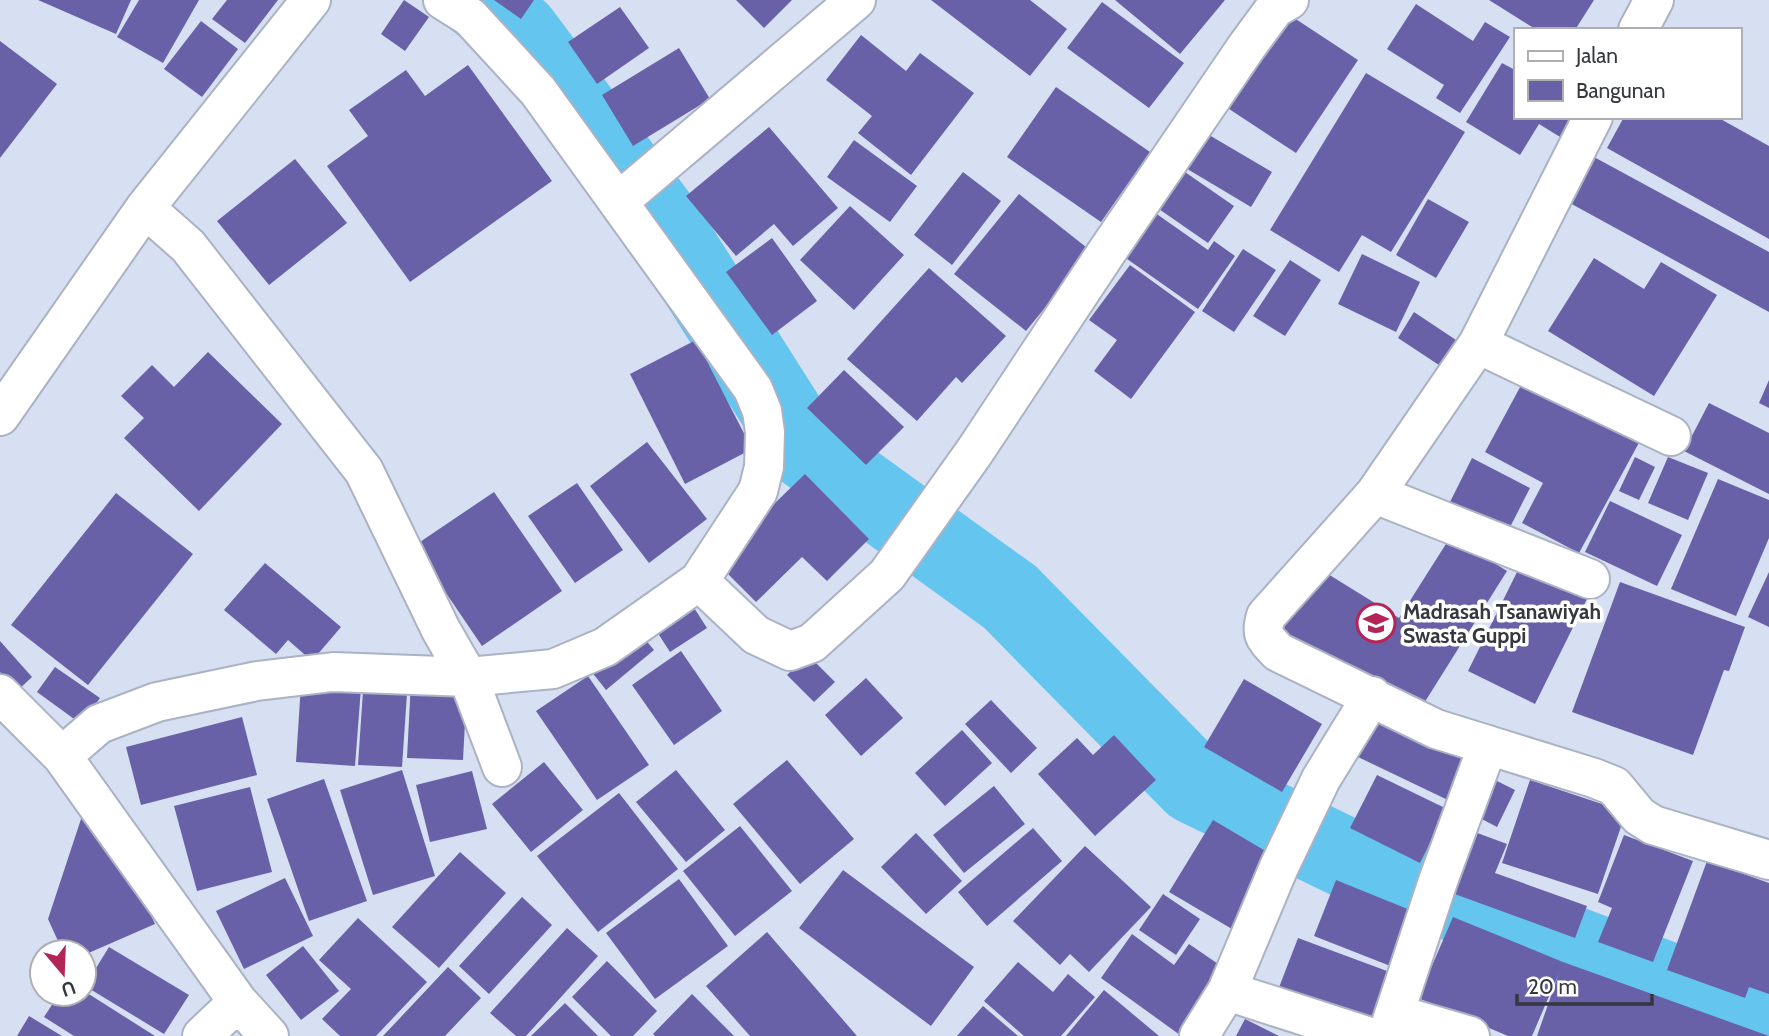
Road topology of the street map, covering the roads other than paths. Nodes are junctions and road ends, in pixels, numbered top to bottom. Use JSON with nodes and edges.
{"nodes":[{"id":1,"x":310,"y":0,"type":"edge"},
{"id":2,"x":443,"y":0,"type":"edge"},
{"id":3,"x":856,"y":0,"type":"edge"},
{"id":4,"x":1289,"y":0,"type":"edge"},
{"id":5,"x":1654,"y":0,"type":"edge"},
{"id":6,"x":1639,"y":28,"type":"edge"},
{"id":7,"x":1592,"y":119,"type":"edge"},
{"id":8,"x":621,"y":199,"type":"junction"},
{"id":9,"x":145,"y":208,"type":"junction"},
{"id":10,"x":1478,"y":344,"type":"junction"},
{"id":11,"x":0,"y":416,"type":"edge"},
{"id":12,"x":1671,"y":436,"type":"dead end"},
{"id":13,"x":1375,"y":494,"type":"junction"},
{"id":14,"x":1590,"y":579,"type":"dead end"},
{"id":15,"x":699,"y":580,"type":"junction"},
{"id":16,"x":468,"y":677,"type":"junction"},
{"id":17,"x":0,"y":694,"type":"edge"},
{"id":18,"x":1372,"y":696,"type":"junction"},
{"id":19,"x":1488,"y":745,"type":"junction"},
{"id":20,"x":62,"y":756,"type":"junction"},
{"id":21,"x":502,"y":767,"type":"dead end"},
{"id":22,"x":1769,"y":860,"type":"edge"},
{"id":23,"x":1227,"y":991,"type":"junction"},
{"id":24,"x":238,"y":1002,"type":"junction"},
{"id":25,"x":1383,"y":1029,"type":"edge"},
{"id":26,"x":202,"y":1036,"type":"edge"},
{"id":27,"x":269,"y":1036,"type":"edge"},
{"id":28,"x":1199,"y":1036,"type":"edge"},
{"id":29,"x":1470,"y":1036,"type":"edge"}],
"edges":[{"from":1,"to":9,"type":"street"},
{"from":2,"to":8,"type":"street"},
{"from":3,"to":8,"type":"street"},
{"from":4,"to":15,"type":"street"},
{"from":5,"to":6,"type":"street"},
{"from":7,"to":10,"type":"street"},
{"from":8,"to":15,"type":"street"},
{"from":9,"to":11,"type":"street"},
{"from":9,"to":16,"type":"street"},
{"from":10,"to":12,"type":"street"},
{"from":10,"to":13,"type":"street"},
{"from":13,"to":14,"type":"street"},
{"from":13,"to":18,"type":"street"},
{"from":15,"to":16,"type":"street"},
{"from":16,"to":20,"type":"street"},
{"from":16,"to":21,"type":"street"},
{"from":17,"to":20,"type":"street"},
{"from":18,"to":19,"type":"street"},
{"from":18,"to":23,"type":"street"},
{"from":19,"to":22,"type":"street"},
{"from":19,"to":25,"type":"street"},
{"from":20,"to":24,"type":"street"},
{"from":23,"to":25,"type":"street"},
{"from":23,"to":28,"type":"street"},
{"from":24,"to":26,"type":"street"},
{"from":24,"to":27,"type":"street"},
{"from":25,"to":29,"type":"street"}]}
